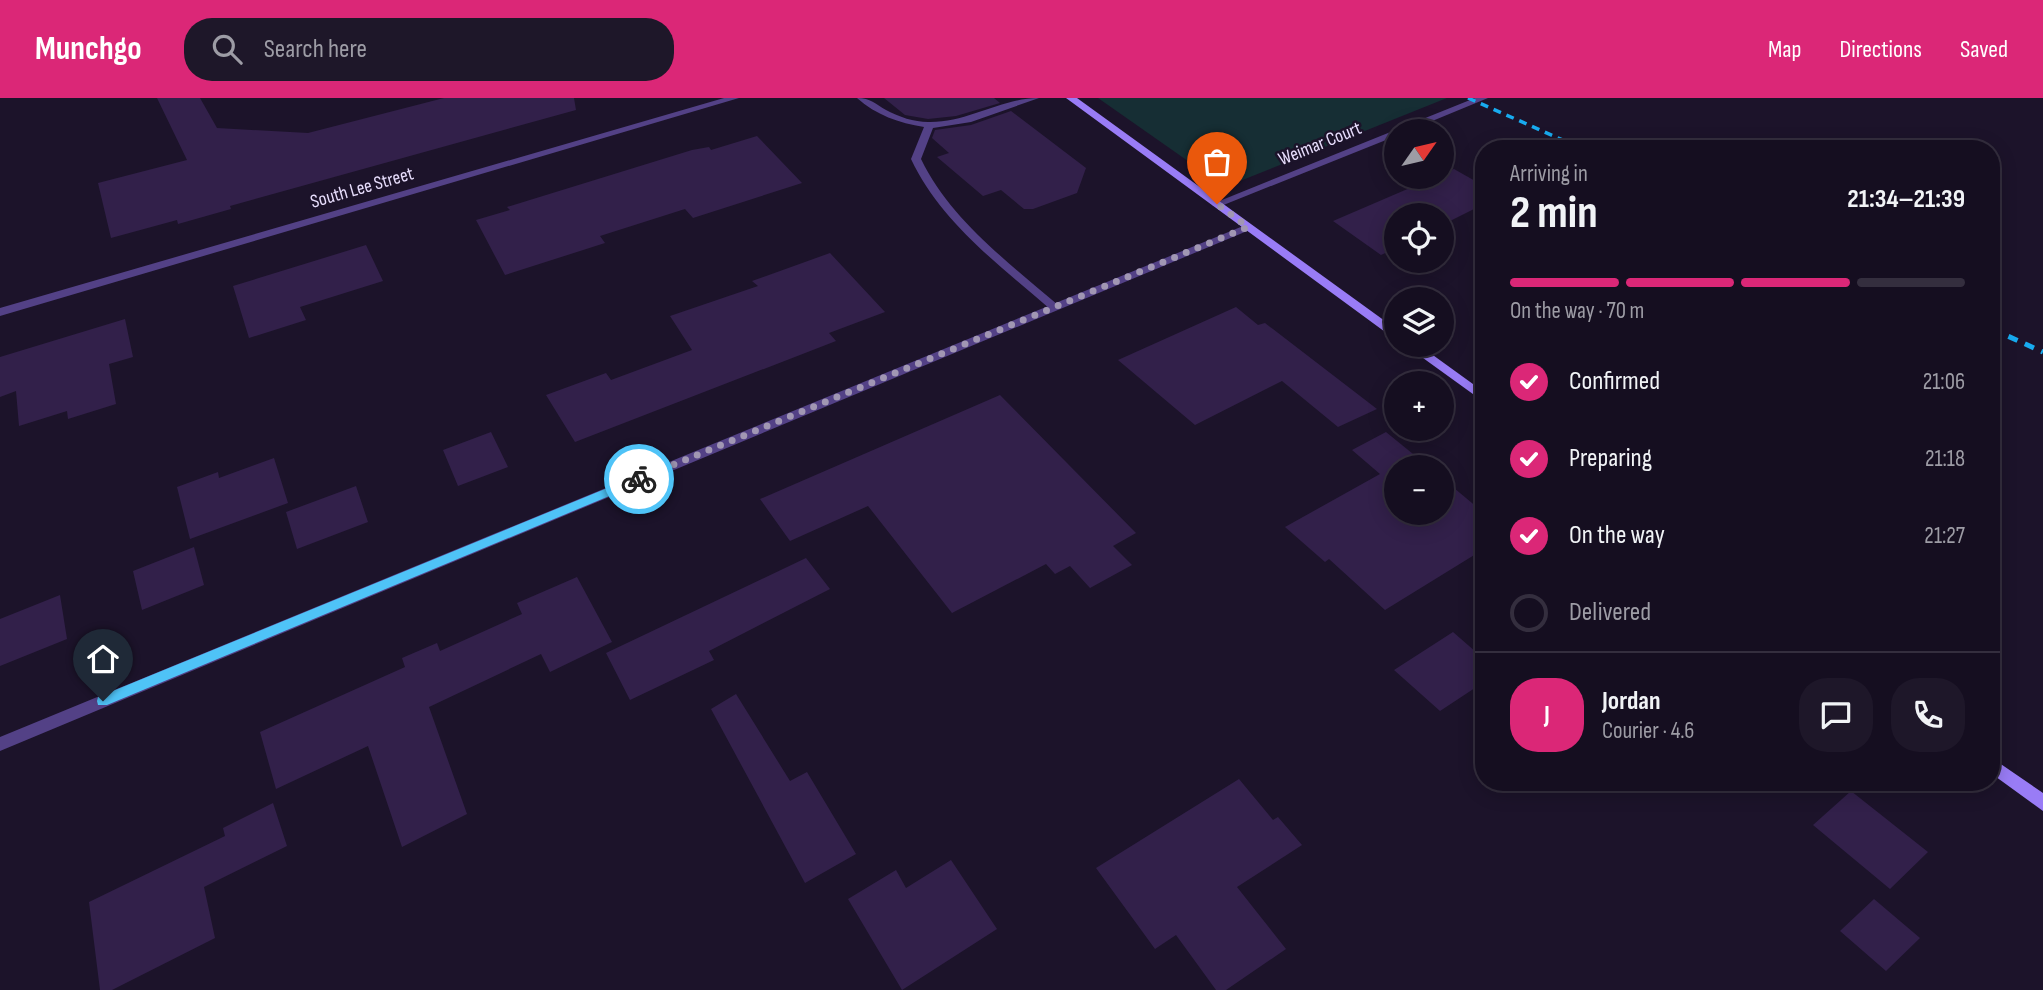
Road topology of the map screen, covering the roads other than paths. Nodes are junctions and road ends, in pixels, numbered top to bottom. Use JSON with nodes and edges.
{"nodes":[{"id":1,"x":734,"y":98,"type":"edge"},
{"id":2,"x":862,"y":98,"type":"edge"},
{"id":3,"x":1034,"y":98,"type":"edge"},
{"id":4,"x":1071,"y":98,"type":"edge"},
{"id":5,"x":1483,"y":98,"type":"edge"},
{"id":6,"x":1430,"y":119,"type":"edge"},
{"id":7,"x":929,"y":126,"type":"junction"},
{"id":8,"x":1384,"y":138,"type":"edge"},
{"id":9,"x":1217,"y":204,"type":"junction"},
{"id":10,"x":1248,"y":227,"type":"junction"},
{"id":11,"x":1054,"y":307,"type":"junction"},
{"id":12,"x":0,"y":312,"type":"edge"},
{"id":13,"x":1384,"y":325,"type":"edge"},
{"id":14,"x":1428,"y":357,"type":"edge"},
{"id":15,"x":1475,"y":391,"type":"edge"},
{"id":16,"x":0,"y":744,"type":"edge"},
{"id":17,"x":2000,"y":771,"type":"edge"},
{"id":18,"x":2043,"y":803,"type":"edge"}],
"edges":[{"from":1,"to":12,"type":"street","name":"South Lee Street"},
{"from":2,"to":7,"type":"street"},
{"from":3,"to":7,"type":"street"},
{"from":4,"to":9,"type":"main road"},
{"from":5,"to":6,"type":"street","name":"Weimar Court"},
{"from":7,"to":11,"type":"street"},
{"from":8,"to":9,"type":"street","name":"Weimar Court"},
{"from":9,"to":10,"type":"main road"},
{"from":10,"to":11,"type":"street"},
{"from":10,"to":13,"type":"main road"},
{"from":11,"to":16,"type":"street"},
{"from":14,"to":15,"type":"main road"},
{"from":17,"to":18,"type":"main road"}]}
